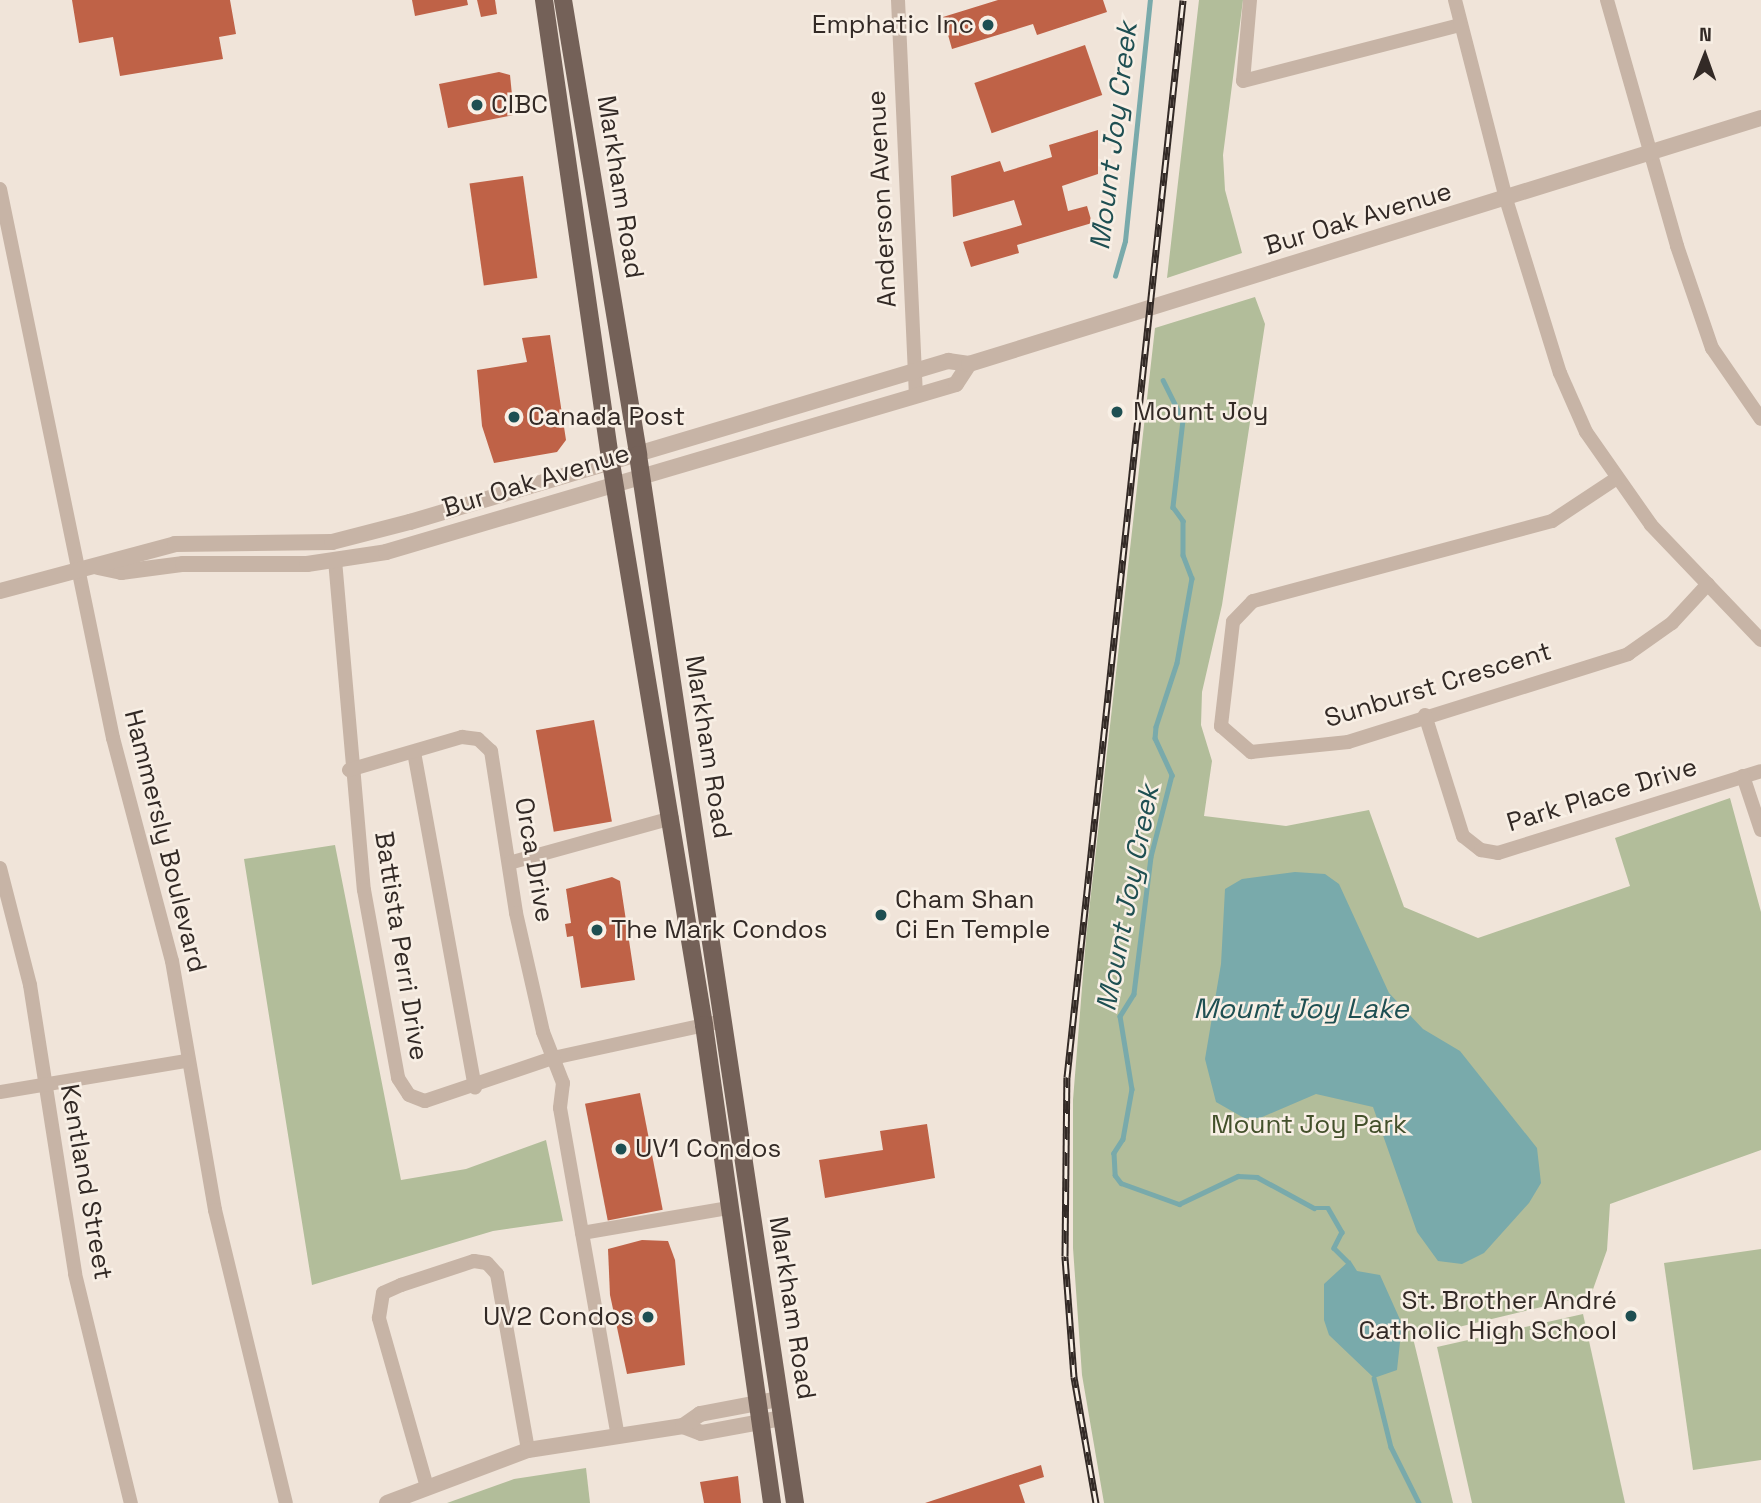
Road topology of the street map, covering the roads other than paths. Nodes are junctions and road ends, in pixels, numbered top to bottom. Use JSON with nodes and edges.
{"nodes":[{"id":1,"x":544,"y":0,"type":"edge"},
{"id":2,"x":563,"y":0,"type":"edge"},
{"id":3,"x":898,"y":0,"type":"edge"},
{"id":4,"x":1250,"y":0,"type":"edge"},
{"id":5,"x":1455,"y":0,"type":"edge"},
{"id":6,"x":1607,"y":0,"type":"edge"},
{"id":7,"x":1459,"y":25,"type":"junction"},
{"id":8,"x":1761,"y":118,"type":"edge"},
{"id":9,"x":1651,"y":153,"type":"junction"},
{"id":10,"x":0,"y":189,"type":"edge"},
{"id":11,"x":1506,"y":199,"type":"junction"},
{"id":12,"x":969,"y":365,"type":"junction"},
{"id":13,"x":915,"y":371,"type":"junction"},
{"id":14,"x":916,"y":396,"type":"junction"},
{"id":15,"x":1761,"y":419,"type":"edge"},
{"id":16,"x":638,"y":456,"type":"junction"},
{"id":17,"x":611,"y":463,"type":"junction"},
{"id":18,"x":641,"y":475,"type":"junction"},
{"id":19,"x":1616,"y":478,"type":"junction"},
{"id":20,"x":616,"y":482,"type":"junction"},
{"id":21,"x":335,"y":560,"type":"junction"},
{"id":22,"x":98,"y":567,"type":"junction"},
{"id":23,"x":82,"y":572,"type":"junction"},
{"id":24,"x":1708,"y":584,"type":"junction"},
{"id":25,"x":0,"y":591,"type":"edge"},
{"id":26,"x":1761,"y":640,"type":"edge"},
{"id":27,"x":1425,"y":715,"type":"junction"},
{"id":28,"x":414,"y":752,"type":"junction"},
{"id":29,"x":349,"y":770,"type":"junction"},
{"id":30,"x":1761,"y":771,"type":"edge"},
{"id":31,"x":1743,"y":776,"type":"junction"},
{"id":32,"x":672,"y":818,"type":"junction"},
{"id":33,"x":1761,"y":830,"type":"edge"},
{"id":34,"x":509,"y":863,"type":"junction"},
{"id":35,"x":0,"y":868,"type":"edge"},
{"id":36,"x":723,"y":1022,"type":"junction"},
{"id":37,"x":704,"y":1025,"type":"junction"},
{"id":38,"x":553,"y":1058,"type":"junction"},
{"id":39,"x":186,"y":1061,"type":"junction"},
{"id":40,"x":44,"y":1086,"type":"junction"},
{"id":41,"x":475,"y":1087,"type":"junction"},
{"id":42,"x":0,"y":1093,"type":"edge"},
{"id":43,"x":729,"y":1208,"type":"junction"},
{"id":44,"x":582,"y":1233,"type":"junction"},
{"id":45,"x":779,"y":1399,"type":"junction"},
{"id":46,"x":756,"y":1404,"type":"junction"},
{"id":47,"x":782,"y":1418,"type":"junction"},
{"id":48,"x":760,"y":1423,"type":"junction"},
{"id":49,"x":683,"y":1426,"type":"junction"},
{"id":50,"x":618,"y":1436,"type":"junction"},
{"id":51,"x":528,"y":1450,"type":"junction"},
{"id":52,"x":427,"y":1488,"type":"junction"},
{"id":53,"x":131,"y":1503,"type":"edge"},
{"id":54,"x":286,"y":1503,"type":"edge"},
{"id":55,"x":387,"y":1503,"type":"edge"},
{"id":56,"x":772,"y":1503,"type":"edge"},
{"id":57,"x":795,"y":1503,"type":"edge"}],
"edges":[{"from":1,"to":17,"type":"main road","name":"Markham Road"},
{"from":2,"to":16,"type":"main road","name":"Markham Road"},
{"from":3,"to":13,"type":"street","name":"Anderson Avenue"},
{"from":4,"to":7,"type":"street"},
{"from":5,"to":7,"type":"street"},
{"from":6,"to":9,"type":"street"},
{"from":7,"to":11,"type":"street"},
{"from":8,"to":9,"type":"street","name":"Bur Oak Avenue"},
{"from":9,"to":11,"type":"street","name":"Bur Oak Avenue"},
{"from":9,"to":15,"type":"street"},
{"from":10,"to":23,"type":"street","name":"Hammersly Boulevard"},
{"from":11,"to":12,"type":"street","name":"Bur Oak Avenue"},
{"from":11,"to":19,"type":"street"},
{"from":12,"to":13,"type":"street","name":"Bur Oak Avenue"},
{"from":12,"to":14,"type":"street","name":"Bur Oak Avenue"},
{"from":13,"to":14,"type":"street","name":"Anderson Avenue"},
{"from":13,"to":16,"type":"street","name":"Bur Oak Avenue"},
{"from":14,"to":18,"type":"street","name":"Bur Oak Avenue"},
{"from":16,"to":17,"type":"street","name":"Bur Oak Avenue"},
{"from":16,"to":18,"type":"main road","name":"Markham Road"},
{"from":17,"to":20,"type":"main road","name":"Markham Road"},
{"from":17,"to":22,"type":"street","name":"Bur Oak Avenue"},
{"from":18,"to":20,"type":"street","name":"Bur Oak Avenue"},
{"from":18,"to":36,"type":"main road","name":"Markham Road"},
{"from":19,"to":24,"type":"street"},
{"from":19,"to":27,"type":"street","name":"Sunburst Crescent"},
{"from":20,"to":21,"type":"street","name":"Bur Oak Avenue"},
{"from":20,"to":32,"type":"main road","name":"Markham Road"},
{"from":21,"to":22,"type":"street","name":"Bur Oak Avenue"},
{"from":21,"to":29,"type":"street","name":"Battista Perri Drive"},
{"from":22,"to":23,"type":"street","name":"Bur Oak Avenue"},
{"from":23,"to":25,"type":"street","name":"Bur Oak Avenue"},
{"from":23,"to":39,"type":"street","name":"Hammersly Boulevard"},
{"from":24,"to":26,"type":"street"},
{"from":24,"to":27,"type":"street","name":"Sunburst Crescent"},
{"from":27,"to":31,"type":"street","name":"Park Place Drive"},
{"from":28,"to":29,"type":"street"},
{"from":28,"to":34,"type":"street","name":"Orca Drive"},
{"from":28,"to":41,"type":"street"},
{"from":29,"to":41,"type":"street","name":"Battista Perri Drive"},
{"from":30,"to":31,"type":"street","name":"Park Place Drive"},
{"from":31,"to":33,"type":"street"},
{"from":32,"to":34,"type":"street"},
{"from":32,"to":37,"type":"main road","name":"Markham Road"},
{"from":34,"to":38,"type":"street","name":"Orca Drive"},
{"from":35,"to":40,"type":"street","name":"Kentland Street"},
{"from":36,"to":37,"type":"street","name":"Battista Perri Drive"},
{"from":36,"to":45,"type":"main road","name":"Markham Road"},
{"from":37,"to":38,"type":"street","name":"Battista Perri Drive"},
{"from":37,"to":43,"type":"main road","name":"Markham Road"},
{"from":38,"to":41,"type":"street","name":"Battista Perri Drive"},
{"from":38,"to":44,"type":"street","name":"Orca Drive"},
{"from":39,"to":40,"type":"street"},
{"from":39,"to":54,"type":"street","name":"Hammersly Boulevard"},
{"from":40,"to":42,"type":"street"},
{"from":40,"to":53,"type":"street","name":"Kentland Street"},
{"from":43,"to":44,"type":"street"},
{"from":43,"to":46,"type":"main road","name":"Markham Road"},
{"from":44,"to":50,"type":"street","name":"Orca Drive"},
{"from":45,"to":46,"type":"street"},
{"from":45,"to":47,"type":"main road","name":"Markham Road"},
{"from":46,"to":48,"type":"main road","name":"Markham Road"},
{"from":46,"to":49,"type":"street"},
{"from":47,"to":48,"type":"street"},
{"from":47,"to":57,"type":"main road","name":"Markham Road"},
{"from":48,"to":49,"type":"street"},
{"from":48,"to":56,"type":"main road","name":"Markham Road"},
{"from":49,"to":50,"type":"street"},
{"from":50,"to":51,"type":"street"},
{"from":51,"to":52,"type":"street"},
{"from":51,"to":52,"type":"street"},
{"from":52,"to":55,"type":"street"}]}
